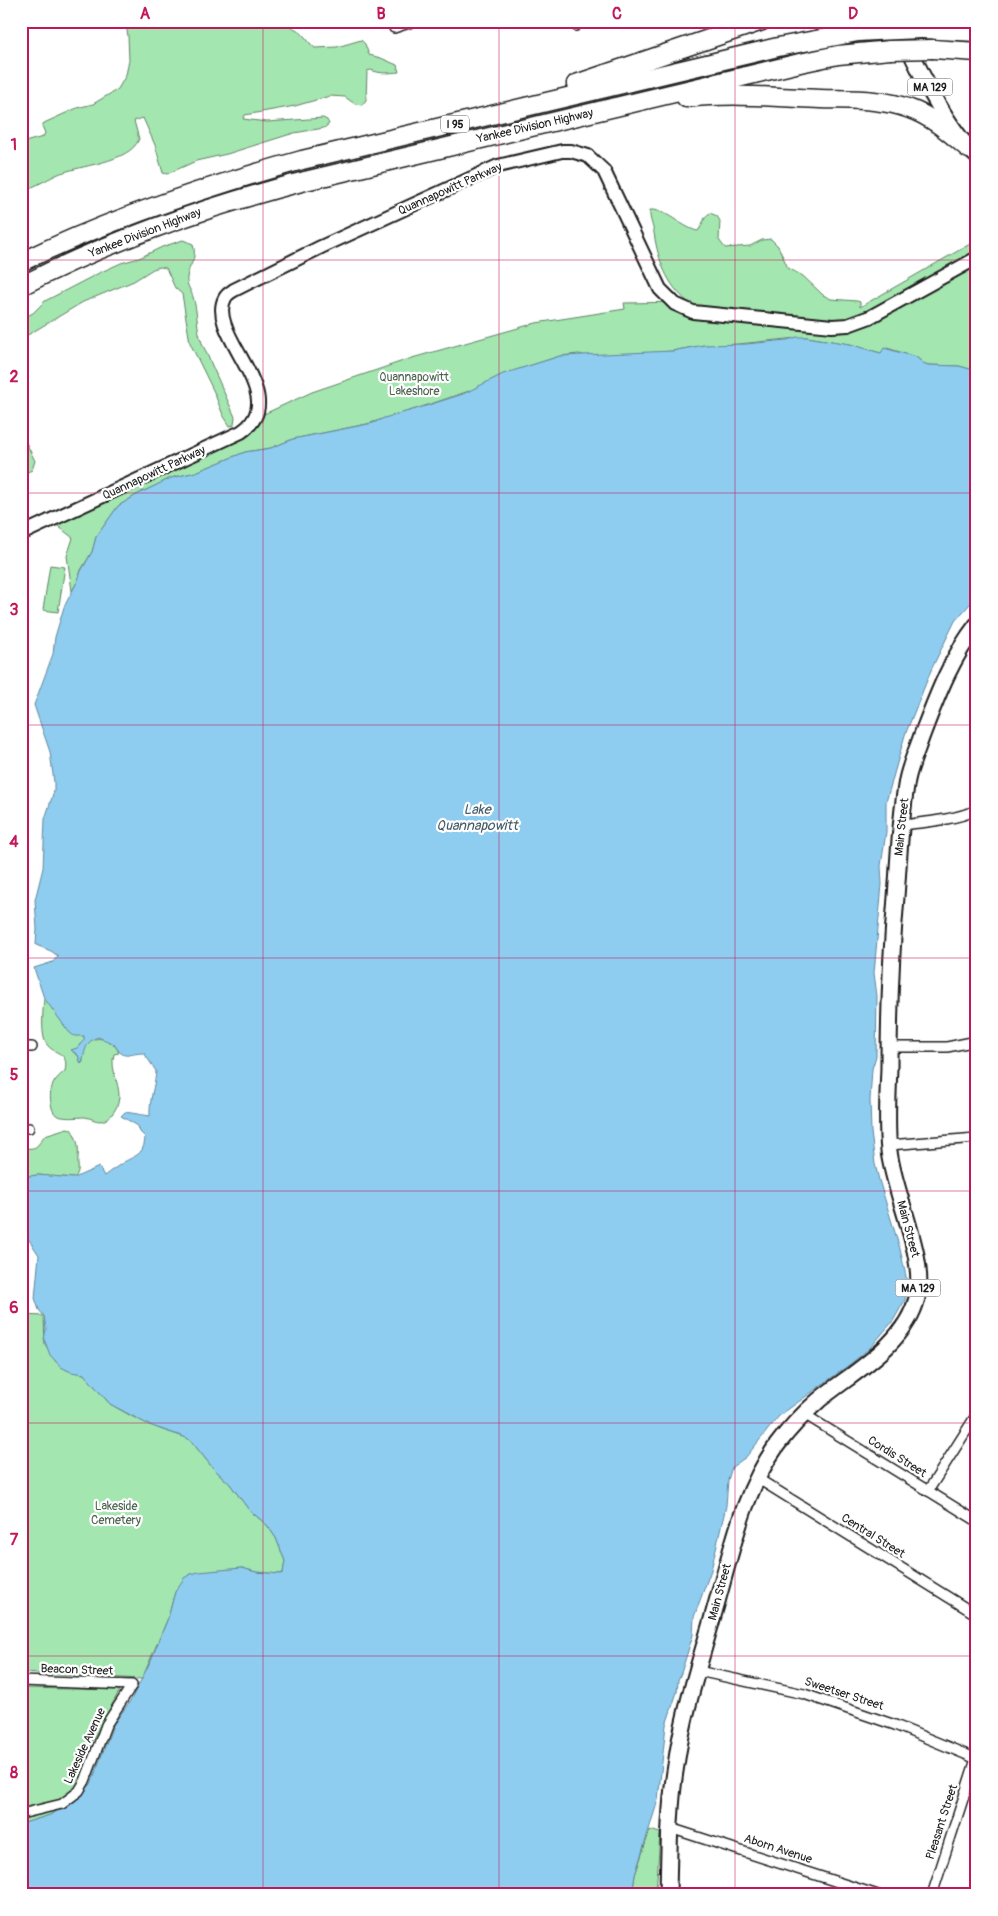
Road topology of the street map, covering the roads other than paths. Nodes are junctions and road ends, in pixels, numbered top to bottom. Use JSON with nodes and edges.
{"nodes":[{"id":1,"x":415,"y":21,"type":"edge"},
{"id":2,"x":762,"y":21,"type":"edge"},
{"id":3,"x":898,"y":21,"type":"edge"},
{"id":4,"x":394,"y":28,"type":"dead end"},
{"id":5,"x":977,"y":32,"type":"edge"},
{"id":6,"x":977,"y":52,"type":"edge"},
{"id":7,"x":614,"y":107,"type":"junction"},
{"id":8,"x":458,"y":123,"type":"junction"},
{"id":9,"x":973,"y":153,"type":"edge"},
{"id":10,"x":81,"y":257,"type":"junction"},
{"id":11,"x":977,"y":258,"type":"edge"},
{"id":12,"x":21,"y":262,"type":"edge"},
{"id":13,"x":21,"y":286,"type":"edge"},
{"id":14,"x":21,"y":298,"type":"edge"},
{"id":15,"x":21,"y":534,"type":"edge"},
{"id":16,"x":977,"y":624,"type":"edge"},
{"id":17,"x":977,"y":810,"type":"edge"},
{"id":18,"x":902,"y":825,"type":"junction"},
{"id":19,"x":977,"y":1041,"type":"edge"},
{"id":20,"x":21,"y":1047,"type":"edge"},
{"id":21,"x":32,"y":1047,"type":"dead end"},
{"id":22,"x":889,"y":1047,"type":"junction"},
{"id":23,"x":977,"y":1138,"type":"edge"},
{"id":24,"x":889,"y":1145,"type":"junction"},
{"id":25,"x":804,"y":1414,"type":"junction"},
{"id":26,"x":977,"y":1414,"type":"edge"},
{"id":27,"x":757,"y":1478,"type":"junction"},
{"id":28,"x":928,"y":1491,"type":"junction"},
{"id":29,"x":977,"y":1521,"type":"edge"},
{"id":30,"x":977,"y":1615,"type":"edge"},
{"id":31,"x":698,"y":1671,"type":"junction"},
{"id":32,"x":21,"y":1681,"type":"edge"},
{"id":33,"x":132,"y":1685,"type":"joint"},
{"id":34,"x":976,"y":1758,"type":"edge"},
{"id":35,"x":21,"y":1814,"type":"edge"},
{"id":36,"x":670,"y":1828,"type":"junction"},
{"id":37,"x":668,"y":1895,"type":"edge"},
{"id":38,"x":878,"y":1895,"type":"edge"},
{"id":39,"x":932,"y":1895,"type":"edge"}],
"edges":[{"from":1,"to":4,"type":"street"},
{"from":2,"to":8,"type":"highway"},
{"from":3,"to":9,"type":"main road","number":"MA 129"},
{"from":5,"to":8,"type":"highway","name":"Yankee Division Highway","number":"I 95","bridge":true},
{"from":6,"to":7,"type":"highway","name":"Yankee Division Highway","number":"I 95","bridge":true},
{"from":7,"to":9,"type":"highway"},
{"from":7,"to":10,"type":"highway","name":"Yankee Division Highway","number":"I 95"},
{"from":8,"to":12,"type":"highway","name":"Yankee Division Highway","number":"I 95"},
{"from":10,"to":13,"type":"highway","name":"Yankee Division Highway","number":"I 95"},
{"from":10,"to":14,"type":"highway"},
{"from":11,"to":15,"type":"street","name":"Quannapowitt Parkway"},
{"from":16,"to":18,"type":"main road","name":"Main Street","number":"MA 129"},
{"from":17,"to":18,"type":"street"},
{"from":18,"to":22,"type":"main road","name":"Main Street","number":"MA 129"},
{"from":19,"to":22,"type":"street"},
{"from":20,"to":21,"type":"street"},
{"from":22,"to":24,"type":"main road","name":"Main Street","number":"MA 129"},
{"from":23,"to":24,"type":"street"},
{"from":24,"to":25,"type":"main road","name":"Main Street","number":"MA 129"},
{"from":25,"to":27,"type":"main road","name":"Main Street","number":"MA 129"},
{"from":25,"to":28,"type":"street","name":"Cordis Street"},
{"from":26,"to":28,"type":"street"},
{"from":27,"to":30,"type":"street","name":"Central Street"},
{"from":27,"to":31,"type":"main road","name":"Main Street","number":"MA 129"},
{"from":28,"to":29,"type":"street","name":"Cordis Street"},
{"from":31,"to":34,"type":"street","name":"Sweetser Street"},
{"from":31,"to":36,"type":"main road","name":"Main Street","number":"MA 129"},
{"from":32,"to":33,"type":"street","name":"Beacon Street"},
{"from":33,"to":35,"type":"street","name":"Lakeside Avenue"},
{"from":34,"to":39,"type":"street","name":"Pleasant Street"},
{"from":36,"to":37,"type":"main road","name":"Main Street","number":"MA 129"},
{"from":36,"to":38,"type":"street","name":"Aborn Avenue"}]}
